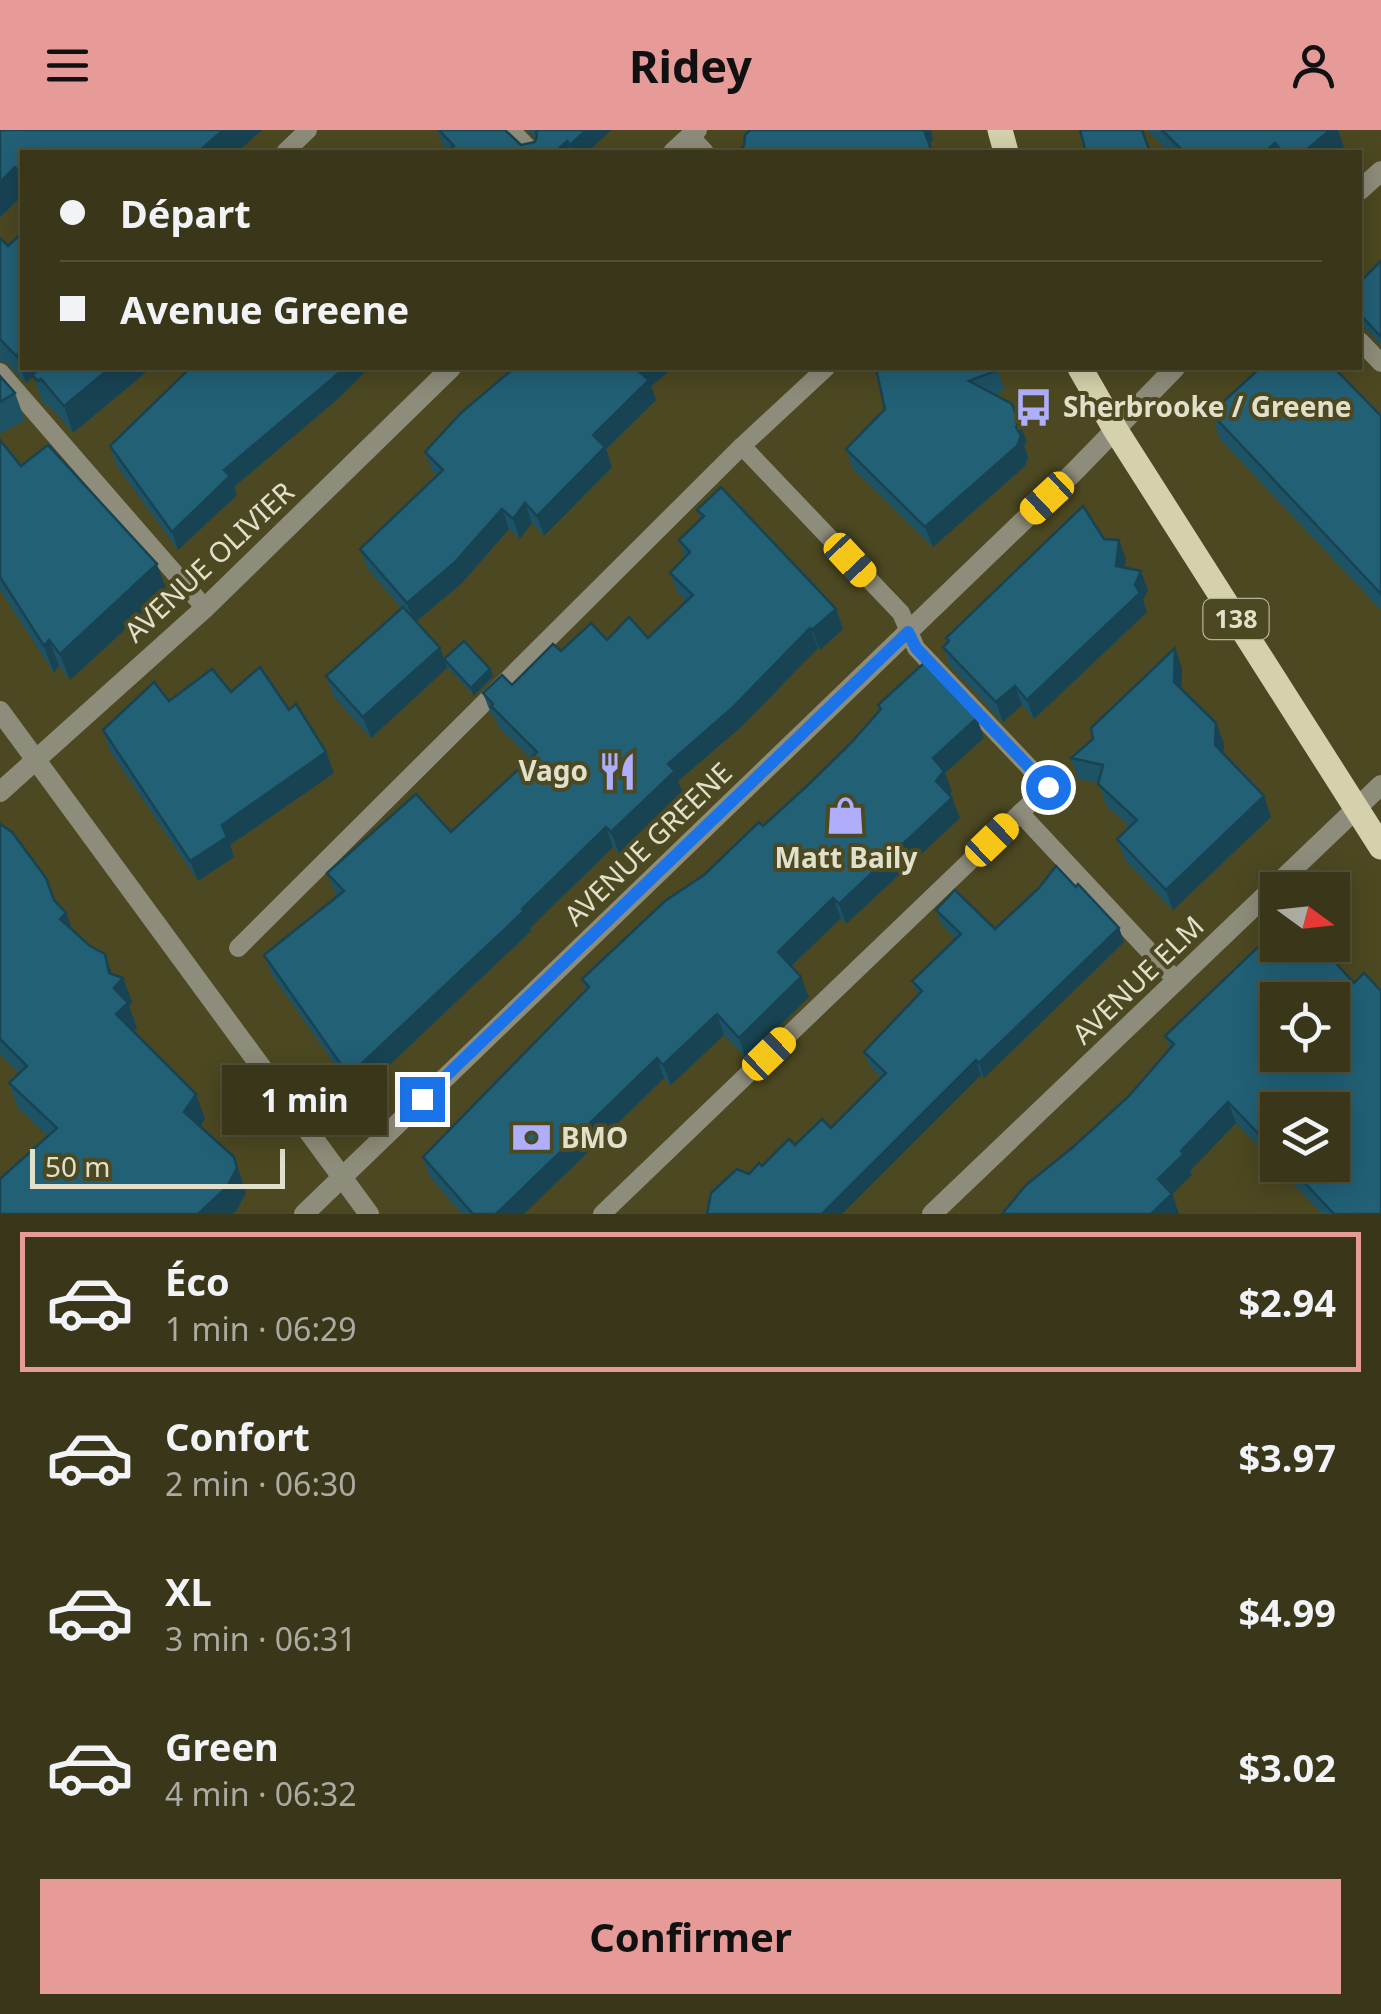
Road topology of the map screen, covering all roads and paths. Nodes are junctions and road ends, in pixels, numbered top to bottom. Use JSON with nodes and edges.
{"nodes":[{"id":1,"x":308,"y":130,"type":"edge"},
{"id":2,"x":511,"y":130,"type":"edge"},
{"id":3,"x":286,"y":150,"type":"edge"},
{"id":4,"x":530,"y":150,"type":"edge"},
{"id":5,"x":1381,"y":171,"type":"edge"},
{"id":6,"x":1362,"y":188,"type":"edge"},
{"id":7,"x":1362,"y":343,"type":"edge"},
{"id":8,"x":1381,"y":363,"type":"edge"},
{"id":9,"x":449,"y":370,"type":"edge"},
{"id":10,"x":824,"y":370,"type":"edge"},
{"id":11,"x":1081,"y":370,"type":"edge"},
{"id":12,"x":1173,"y":370,"type":"edge"},
{"id":13,"x":0,"y":372,"type":"edge"},
{"id":14,"x":1115,"y":429,"type":"junction"},
{"id":15,"x":742,"y":446,"type":"junction"},
{"id":16,"x":206,"y":608,"type":"junction"},
{"id":17,"x":908,"y":632,"type":"junction"},
{"id":18,"x":0,"y":711,"type":"edge"},
{"id":19,"x":35,"y":758,"type":"junction"},
{"id":20,"x":1381,"y":786,"type":"edge"},
{"id":21,"x":0,"y":792,"type":"edge"},
{"id":22,"x":1356,"y":808,"type":"junction"},
{"id":23,"x":1020,"y":813,"type":"junction"},
{"id":24,"x":1381,"y":847,"type":"edge"},
{"id":25,"x":238,"y":948,"type":"dead end"},
{"id":26,"x":1177,"y":982,"type":"junction"},
{"id":27,"x":340,"y":1178,"type":"junction"},
{"id":28,"x":304,"y":1214,"type":"edge"},
{"id":29,"x":369,"y":1214,"type":"edge"},
{"id":30,"x":602,"y":1214,"type":"edge"},
{"id":31,"x":932,"y":1214,"type":"edge"}],
"edges":[{"from":1,"to":3,"type":"lane"},
{"from":2,"to":4,"type":"lane"},
{"from":5,"to":6,"type":"street"},
{"from":7,"to":8,"type":"lane"},
{"from":9,"to":16,"type":"street","name":"AVENUE OLIVIER"},
{"from":10,"to":15,"type":"lane"},
{"from":11,"to":14,"type":"main road","number":"138"},
{"from":12,"to":14,"type":"street","name":"AVENUE GREENE"},
{"from":13,"to":16,"type":"lane"},
{"from":14,"to":17,"type":"street","name":"AVENUE GREENE"},
{"from":14,"to":22,"type":"main road","number":"138"},
{"from":15,"to":17,"type":"lane"},
{"from":15,"to":25,"type":"lane"},
{"from":16,"to":19,"type":"street","name":"AVENUE OLIVIER"},
{"from":17,"to":23,"type":"lane"},
{"from":17,"to":27,"type":"street","name":"AVENUE GREENE"},
{"from":18,"to":19,"type":"street"},
{"from":19,"to":21,"type":"street","name":"AVENUE OLIVIER"},
{"from":19,"to":27,"type":"street"},
{"from":20,"to":22,"type":"street","name":"AVENUE ELM"},
{"from":22,"to":24,"type":"main road","number":"138"},
{"from":22,"to":26,"type":"street","name":"AVENUE ELM"},
{"from":23,"to":26,"type":"lane"},
{"from":23,"to":30,"type":"lane"},
{"from":26,"to":31,"type":"street","name":"AVENUE ELM"},
{"from":27,"to":28,"type":"street","name":"AVENUE GREENE"},
{"from":27,"to":29,"type":"street"}]}
